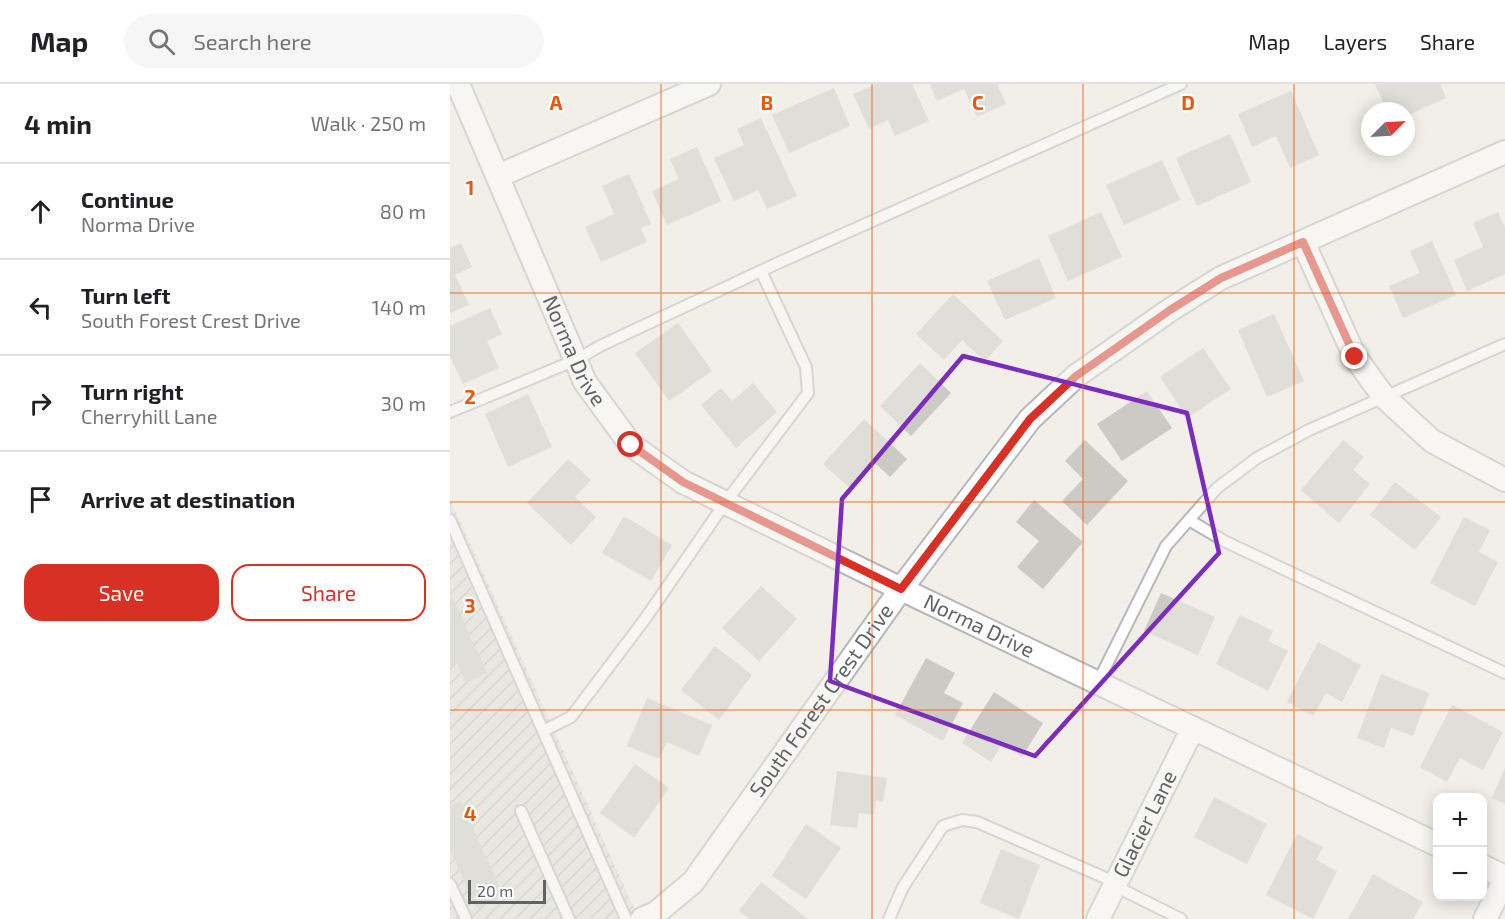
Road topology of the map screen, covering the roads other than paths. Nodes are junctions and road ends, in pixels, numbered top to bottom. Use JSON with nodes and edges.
{"nodes":[{"id":1,"x":458,"y":84,"type":"edge"},
{"id":2,"x":709,"y":84,"type":"edge"},
{"id":3,"x":1181,"y":84,"type":"edge"},
{"id":4,"x":1505,"y":152,"type":"edge"},
{"id":5,"x":498,"y":176,"type":"junction"},
{"id":6,"x":1303,"y":242,"type":"junction"},
{"id":7,"x":761,"y":271,"type":"junction"},
{"id":8,"x":1505,"y":345,"type":"edge"},
{"id":9,"x":576,"y":360,"type":"junction"},
{"id":10,"x":1384,"y":397,"type":"junction"},
{"id":11,"x":450,"y":412,"type":"edge"},
{"id":12,"x":1505,"y":480,"type":"edge"},
{"id":13,"x":725,"y":503,"type":"junction"},
{"id":14,"x":450,"y":520,"type":"edge"},
{"id":15,"x":1189,"y":520,"type":"junction"},
{"id":16,"x":901,"y":589,"type":"junction"},
{"id":17,"x":1505,"y":673,"type":"edge"},
{"id":18,"x":1098,"y":682,"type":"junction"},
{"id":19,"x":1193,"y":728,"type":"junction"},
{"id":20,"x":543,"y":731,"type":"junction"},
{"id":21,"x":521,"y":811,"type":"dead end"},
{"id":22,"x":1433,"y":843,"type":"edge"},
{"id":23,"x":1487,"y":869,"type":"edge"},
{"id":24,"x":1505,"y":878,"type":"edge"},
{"id":25,"x":450,"y":884,"type":"edge"},
{"id":26,"x":1116,"y":884,"type":"junction"},
{"id":27,"x":466,"y":919,"type":"edge"},
{"id":28,"x":569,"y":919,"type":"edge"},
{"id":29,"x":626,"y":919,"type":"edge"},
{"id":30,"x":642,"y":919,"type":"edge"},
{"id":31,"x":889,"y":919,"type":"edge"},
{"id":32,"x":1098,"y":919,"type":"edge"},
{"id":33,"x":1181,"y":919,"type":"edge"},
{"id":34,"x":1485,"y":919,"type":"edge"}],
"edges":[{"from":1,"to":5,"type":"street","name":"Norma Drive"},
{"from":2,"to":5,"type":"street"},
{"from":3,"to":7,"type":"lane"},
{"from":4,"to":6,"type":"street","name":"South Forest Crest Drive"},
{"from":5,"to":9,"type":"street","name":"Norma Drive"},
{"from":6,"to":10,"type":"street"},
{"from":6,"to":16,"type":"street","name":"South Forest Crest Drive"},
{"from":7,"to":9,"type":"lane"},
{"from":7,"to":13,"type":"lane"},
{"from":8,"to":10,"type":"lane"},
{"from":9,"to":11,"type":"lane"},
{"from":9,"to":13,"type":"street","name":"Norma Drive"},
{"from":10,"to":12,"type":"street"},
{"from":10,"to":15,"type":"lane"},
{"from":13,"to":16,"type":"street","name":"Norma Drive"},
{"from":13,"to":20,"type":"lane"},
{"from":14,"to":20,"type":"lane"},
{"from":15,"to":17,"type":"lane"},
{"from":15,"to":18,"type":"lane"},
{"from":16,"to":18,"type":"street","name":"Norma Drive"},
{"from":16,"to":30,"type":"street","name":"South Forest Crest Drive"},
{"from":18,"to":19,"type":"street","name":"Norma Drive"},
{"from":19,"to":22,"type":"street","name":"Norma Drive"},
{"from":19,"to":26,"type":"street","name":"Glacier Lane"},
{"from":20,"to":29,"type":"lane"},
{"from":21,"to":28,"type":"lane"},
{"from":23,"to":24,"type":"street"},
{"from":24,"to":34,"type":"street"},
{"from":25,"to":27,"type":"lane"},
{"from":26,"to":31,"type":"lane"},
{"from":26,"to":32,"type":"street","name":"Glacier Lane"},
{"from":26,"to":33,"type":"lane"}]}
